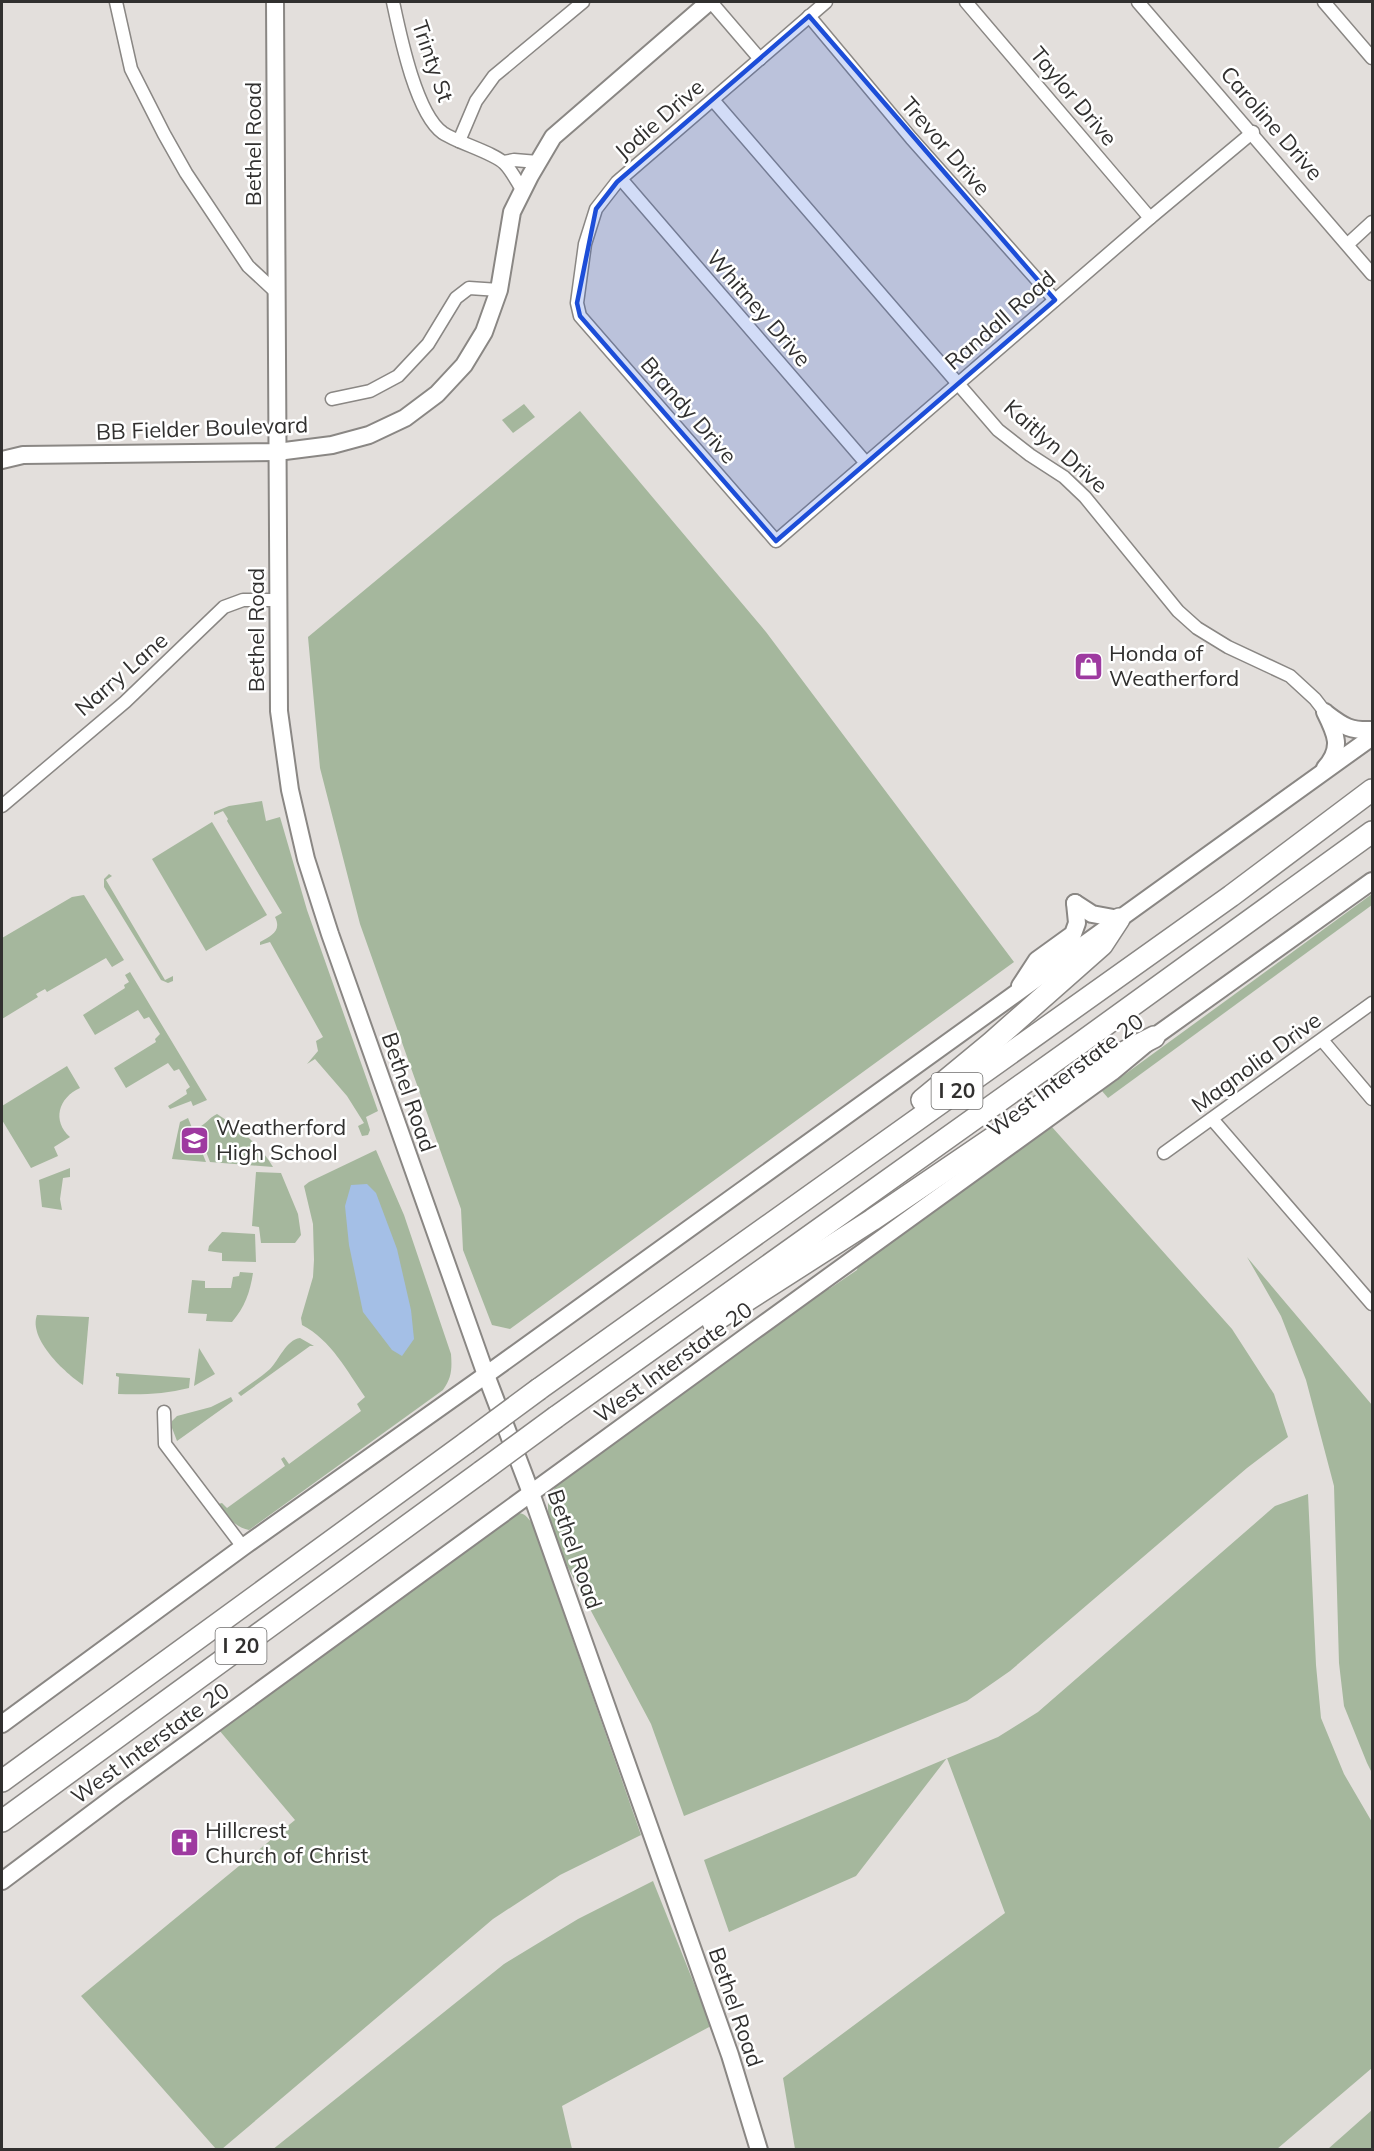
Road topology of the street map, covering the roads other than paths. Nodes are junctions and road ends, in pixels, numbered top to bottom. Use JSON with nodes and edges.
{"nodes":[{"id":1,"x":116,"y":2,"type":"edge"},
{"id":2,"x":275,"y":2,"type":"edge"},
{"id":3,"x":393,"y":2,"type":"edge"},
{"id":4,"x":583,"y":2,"type":"edge"},
{"id":5,"x":710,"y":2,"type":"edge"},
{"id":6,"x":826,"y":2,"type":"edge"},
{"id":7,"x":966,"y":2,"type":"edge"},
{"id":8,"x":1138,"y":2,"type":"edge"},
{"id":9,"x":1324,"y":2,"type":"edge"},
{"id":10,"x":809,"y":16,"type":"junction"},
{"id":11,"x":1372,"y":58,"type":"edge"},
{"id":12,"x":760,"y":59,"type":"junction"},
{"id":13,"x":713,"y":100,"type":"junction"},
{"id":14,"x":1252,"y":132,"type":"junction"},
{"id":15,"x":459,"y":141,"type":"junction"},
{"id":16,"x":504,"y":162,"type":"junction"},
{"id":17,"x":538,"y":162,"type":"junction"},
{"id":18,"x":621,"y":179,"type":"junction"},
{"id":19,"x":523,"y":191,"type":"junction"},
{"id":20,"x":1150,"y":218,"type":"junction"},
{"id":21,"x":1372,"y":222,"type":"edge"},
{"id":22,"x":1348,"y":244,"type":"junction"},
{"id":23,"x":1372,"y":274,"type":"edge"},
{"id":24,"x":499,"y":290,"type":"junction"},
{"id":25,"x":276,"y":292,"type":"junction"},
{"id":26,"x":1055,"y":300,"type":"junction"},
{"id":27,"x":577,"y":303,"type":"joint"},
{"id":28,"x":958,"y":384,"type":"junction"},
{"id":29,"x":332,"y":399,"type":"dead end"},
{"id":30,"x":277,"y":452,"type":"junction"},
{"id":31,"x":2,"y":460,"type":"edge"},
{"id":32,"x":866,"y":464,"type":"junction"},
{"id":33,"x":776,"y":541,"type":"joint"},
{"id":34,"x":278,"y":600,"type":"junction"},
{"id":35,"x":1325,"y":712,"type":"junction"},
{"id":36,"x":1372,"y":729,"type":"edge"},
{"id":37,"x":1372,"y":737,"type":"edge"},
{"id":38,"x":1314,"y":780,"type":"junction"},
{"id":39,"x":1372,"y":790,"type":"edge"},
{"id":40,"x":2,"y":806,"type":"edge"},
{"id":41,"x":1372,"y":832,"type":"edge"},
{"id":42,"x":1372,"y":881,"type":"edge"},
{"id":43,"x":1119,"y":919,"type":"junction"},
{"id":44,"x":1013,"y":995,"type":"junction"},
{"id":45,"x":1372,"y":1003,"type":"edge"},
{"id":46,"x":1154,"y":1037,"type":"junction"},
{"id":47,"x":1322,"y":1040,"type":"junction"},
{"id":48,"x":1372,"y":1099,"type":"edge"},
{"id":49,"x":1212,"y":1119,"type":"junction"},
{"id":50,"x":1164,"y":1153,"type":"dead end"},
{"id":51,"x":840,"y":1174,"type":"junction"},
{"id":52,"x":1372,"y":1304,"type":"edge"},
{"id":53,"x":650,"y":1351,"type":"junction"},
{"id":54,"x":486,"y":1375,"type":"junction"},
{"id":55,"x":164,"y":1413,"type":"dead end"},
{"id":56,"x":531,"y":1493,"type":"junction"},
{"id":57,"x":243,"y":1547,"type":"junction"},
{"id":58,"x":2,"y":1724,"type":"edge"},
{"id":59,"x":2,"y":1781,"type":"edge"},
{"id":60,"x":2,"y":1821,"type":"edge"},
{"id":61,"x":2,"y":1881,"type":"edge"},
{"id":62,"x":759,"y":2150,"type":"edge"}],
"edges":[{"from":1,"to":25,"type":"street"},
{"from":2,"to":25,"type":"main road","name":"Bethel Road"},
{"from":3,"to":15,"type":"street","name":"Trinty St"},
{"from":4,"to":15,"type":"street"},
{"from":5,"to":12,"type":"street"},
{"from":5,"to":17,"type":"main road","name":"BB Fielder Boulevard"},
{"from":6,"to":10,"type":"street","name":"Jodie Drive"},
{"from":7,"to":20,"type":"street","name":"Taylor Drive"},
{"from":8,"to":14,"type":"street","name":"Caroline Drive"},
{"from":9,"to":11,"type":"street"},
{"from":10,"to":12,"type":"street","name":"Jodie Drive"},
{"from":10,"to":26,"type":"street","name":"Trevor Drive"},
{"from":12,"to":13,"type":"street","name":"Jodie Drive"},
{"from":13,"to":18,"type":"street","name":"Jodie Drive"},
{"from":13,"to":28,"type":"street","name":"Kaitlyn Drive"},
{"from":14,"to":20,"type":"street","name":"Randall Road"},
{"from":14,"to":22,"type":"street","name":"Caroline Drive"},
{"from":15,"to":16,"type":"street","name":"Trinty St"},
{"from":16,"to":17,"type":"street","name":"Trinty St"},
{"from":16,"to":19,"type":"street"},
{"from":17,"to":19,"type":"main road","name":"BB Fielder Boulevard"},
{"from":18,"to":27,"type":"street","name":"Jodie Drive"},
{"from":18,"to":32,"type":"street","name":"Whitney Drive"},
{"from":19,"to":24,"type":"main road","name":"BB Fielder Boulevard"},
{"from":20,"to":26,"type":"street","name":"Randall Road"},
{"from":21,"to":22,"type":"street"},
{"from":22,"to":23,"type":"street","name":"Caroline Drive"},
{"from":24,"to":29,"type":"street"},
{"from":24,"to":30,"type":"main road","name":"BB Fielder Boulevard"},
{"from":25,"to":30,"type":"main road","name":"Bethel Road"},
{"from":26,"to":28,"type":"street","name":"Randall Road"},
{"from":27,"to":33,"type":"street","name":"Brandy Drive"},
{"from":28,"to":32,"type":"street","name":"Randall Road"},
{"from":28,"to":35,"type":"street","name":"Kaitlyn Drive"},
{"from":30,"to":31,"type":"main road","name":"BB Fielder Boulevard"},
{"from":30,"to":34,"type":"main road","name":"Bethel Road"},
{"from":32,"to":33,"type":"street","name":"Randall Road"},
{"from":34,"to":40,"type":"street","name":"Narry Lane"},
{"from":34,"to":54,"type":"main road","name":"Bethel Road"},
{"from":35,"to":36,"type":"main road","name":"Kaitlyn Drive"},
{"from":35,"to":38,"type":"main road","name":"Kaitlyn Drive"},
{"from":37,"to":38,"type":"main road"},
{"from":38,"to":43,"type":"main road"},
{"from":39,"to":51,"type":"highway","number":"I 20"},
{"from":41,"to":53,"type":"highway","number":"I 20"},
{"from":42,"to":46,"type":"main road","name":"West Interstate 20"},
{"from":43,"to":44,"type":"main road"},
{"from":43,"to":44,"type":"main road"},
{"from":43,"to":51,"type":"highway"},
{"from":44,"to":54,"type":"main road"},
{"from":45,"to":47,"type":"street","name":"Magnolia Drive"},
{"from":46,"to":53,"type":"highway"},
{"from":46,"to":56,"type":"main road","name":"West Interstate 20"},
{"from":47,"to":48,"type":"street"},
{"from":47,"to":49,"type":"street","name":"Magnolia Drive"},
{"from":49,"to":50,"type":"street","name":"Magnolia Drive"},
{"from":49,"to":52,"type":"street"},
{"from":51,"to":59,"type":"highway","number":"I 20","bridge":true},
{"from":53,"to":60,"type":"highway","number":"I 20","bridge":true},
{"from":54,"to":56,"type":"main road","name":"Bethel Road"},
{"from":54,"to":57,"type":"main road"},
{"from":55,"to":57,"type":"street"},
{"from":56,"to":61,"type":"main road","name":"West Interstate 20"},
{"from":56,"to":62,"type":"main road","name":"Bethel Road"},
{"from":57,"to":58,"type":"main road"}]}
